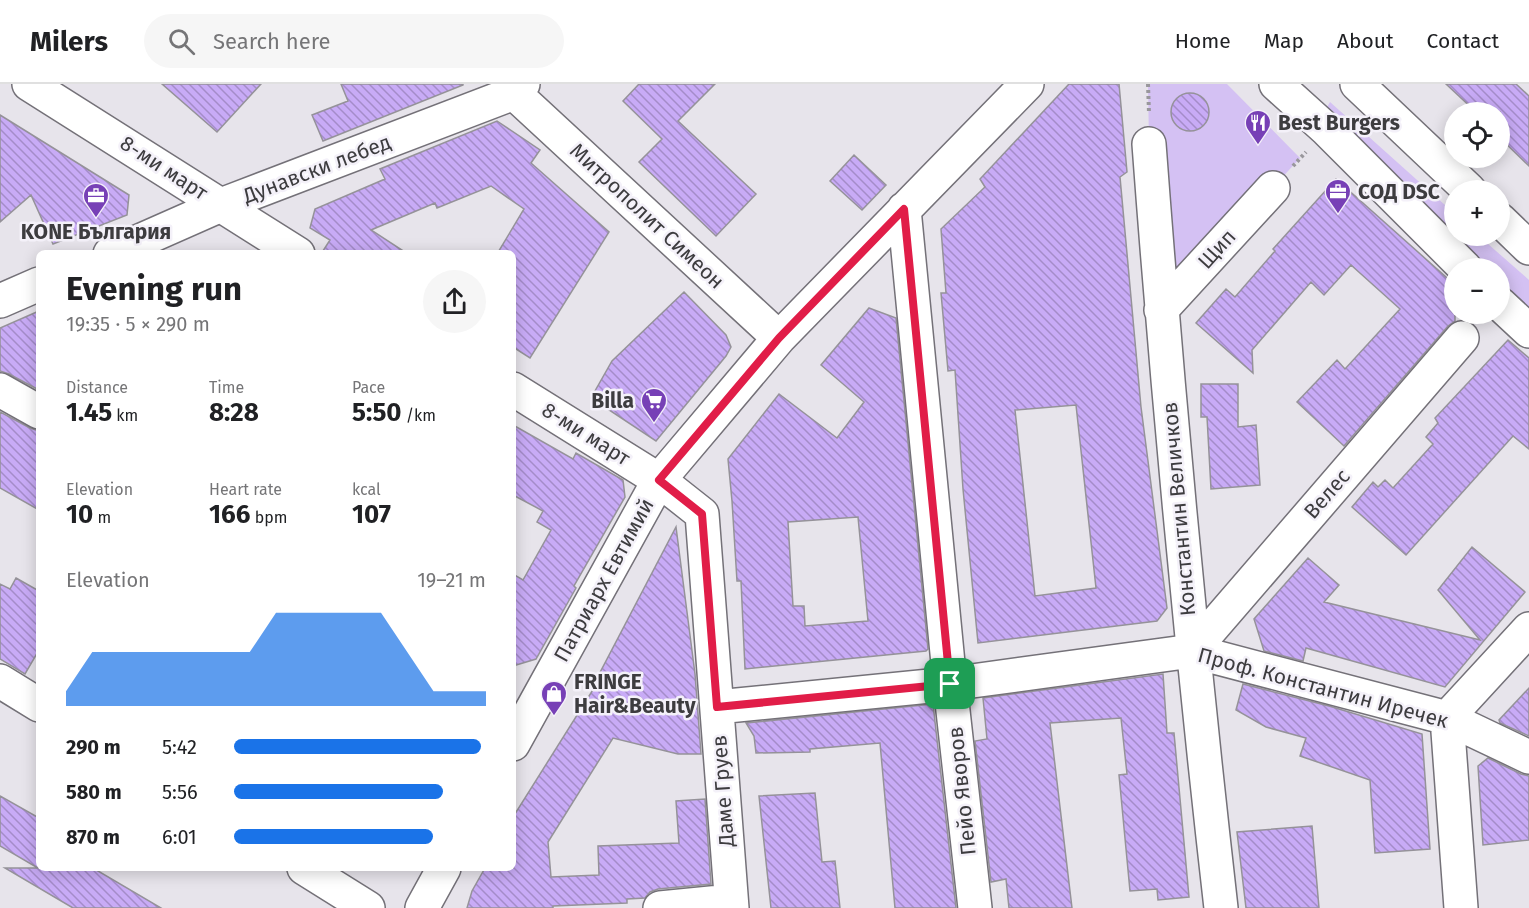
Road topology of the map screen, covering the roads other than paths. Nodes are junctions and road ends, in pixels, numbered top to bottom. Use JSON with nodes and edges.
{"nodes":[{"id":1,"x":29,"y":84,"type":"edge"},
{"id":2,"x":1027,"y":84,"type":"edge"},
{"id":3,"x":1276,"y":84,"type":"edge"},
{"id":4,"x":1357,"y":84,"type":"edge"},
{"id":5,"x":518,"y":88,"type":"edge"},
{"id":6,"x":1149,"y":144,"type":"dead end"},
{"id":7,"x":1458,"y":180,"type":"edge"},
{"id":8,"x":1273,"y":188,"type":"road end"},
{"id":9,"x":221,"y":205,"type":"junction"},
{"id":10,"x":904,"y":209,"type":"junction"},
{"id":11,"x":1510,"y":230,"type":"edge"},
{"id":12,"x":1529,"y":248,"type":"edge"},
{"id":13,"x":119,"y":250,"type":"edge"},
{"id":14,"x":292,"y":250,"type":"edge"},
{"id":15,"x":1455,"y":258,"type":"edge"},
{"id":16,"x":36,"y":285,"type":"edge"},
{"id":17,"x":0,"y":301,"type":"edge"},
{"id":18,"x":1161,"y":310,"type":"junction"},
{"id":19,"x":1510,"y":313,"type":"edge"},
{"id":20,"x":1529,"y":331,"type":"edge"},
{"id":21,"x":779,"y":338,"type":"junction"},
{"id":22,"x":1462,"y":338,"type":"dead end"},
{"id":23,"x":0,"y":390,"type":"edge"},
{"id":24,"x":516,"y":391,"type":"edge"},
{"id":25,"x":36,"y":410,"type":"edge"},
{"id":26,"x":659,"y":480,"type":"junction"},
{"id":27,"x":1529,"y":629,"type":"edge"},
{"id":28,"x":1192,"y":651,"type":"junction"},
{"id":29,"x":0,"y":681,"type":"edge"},
{"id":30,"x":950,"y":684,"type":"junction"},
{"id":31,"x":36,"y":699,"type":"edge"},
{"id":32,"x":717,"y":707,"type":"junction"},
{"id":33,"x":521,"y":709,"type":"edge"},
{"id":34,"x":1447,"y":718,"type":"junction"},
{"id":35,"x":516,"y":731,"type":"edge"},
{"id":36,"x":1529,"y":757,"type":"edge"},
{"id":37,"x":309,"y":871,"type":"edge"},
{"id":38,"x":442,"y":871,"type":"edge"},
{"id":39,"x":731,"y":905,"type":"edge"},
{"id":40,"x":368,"y":908,"type":"edge"},
{"id":41,"x":422,"y":908,"type":"edge"},
{"id":42,"x":660,"y":908,"type":"edge"},
{"id":43,"x":975,"y":908,"type":"edge"},
{"id":44,"x":1221,"y":908,"type":"edge"},
{"id":45,"x":1461,"y":908,"type":"edge"}],
"edges":[{"from":1,"to":9,"type":"street","name":"8-ми март"},
{"from":2,"to":10,"type":"street","name":"Патриарх Евтимий"},
{"from":3,"to":15,"type":"street"},
{"from":4,"to":7,"type":"street"},
{"from":5,"to":9,"type":"street","name":"Дунавски лебед"},
{"from":5,"to":21,"type":"street","name":"Митрополит Симеон"},
{"from":6,"to":18,"type":"street","name":"Константин Величков"},
{"from":8,"to":18,"type":"street","name":"Щип"},
{"from":9,"to":13,"type":"street","name":"Дунавски лебед"},
{"from":9,"to":14,"type":"street","name":"8-ми март"},
{"from":10,"to":21,"type":"street","name":"Патриарх Евтимий"},
{"from":10,"to":30,"type":"street","name":"Пейо Яворов"},
{"from":11,"to":12,"type":"street"},
{"from":16,"to":17,"type":"street"},
{"from":18,"to":28,"type":"street","name":"Константин Величков"},
{"from":19,"to":20,"type":"street"},
{"from":21,"to":26,"type":"street","name":"Патриарх Евтимий"},
{"from":22,"to":28,"type":"street","name":"Велес"},
{"from":23,"to":25,"type":"street"},
{"from":24,"to":26,"type":"street","name":"8-ми март"},
{"from":26,"to":32,"type":"street","name":"Даме Груев"},
{"from":26,"to":33,"type":"street","name":"Патриарх Евтимий"},
{"from":27,"to":34,"type":"street"},
{"from":28,"to":30,"type":"street","name":"Проф. Константин Иречек"},
{"from":28,"to":34,"type":"street","name":"Проф. Константин Иречек"},
{"from":28,"to":44,"type":"street","name":"Константин Величков"},
{"from":29,"to":31,"type":"street"},
{"from":30,"to":32,"type":"street","name":"Проф. Константин Иречек"},
{"from":30,"to":43,"type":"street","name":"Пейо Яворов"},
{"from":32,"to":39,"type":"street","name":"Даме Груев"},
{"from":33,"to":35,"type":"street","name":"Патриарх Евтимий"},
{"from":34,"to":36,"type":"street","name":"Проф. Константин Иречек"},
{"from":34,"to":45,"type":"street"},
{"from":37,"to":40,"type":"street"},
{"from":38,"to":41,"type":"street"},
{"from":39,"to":42,"type":"street"}]}
